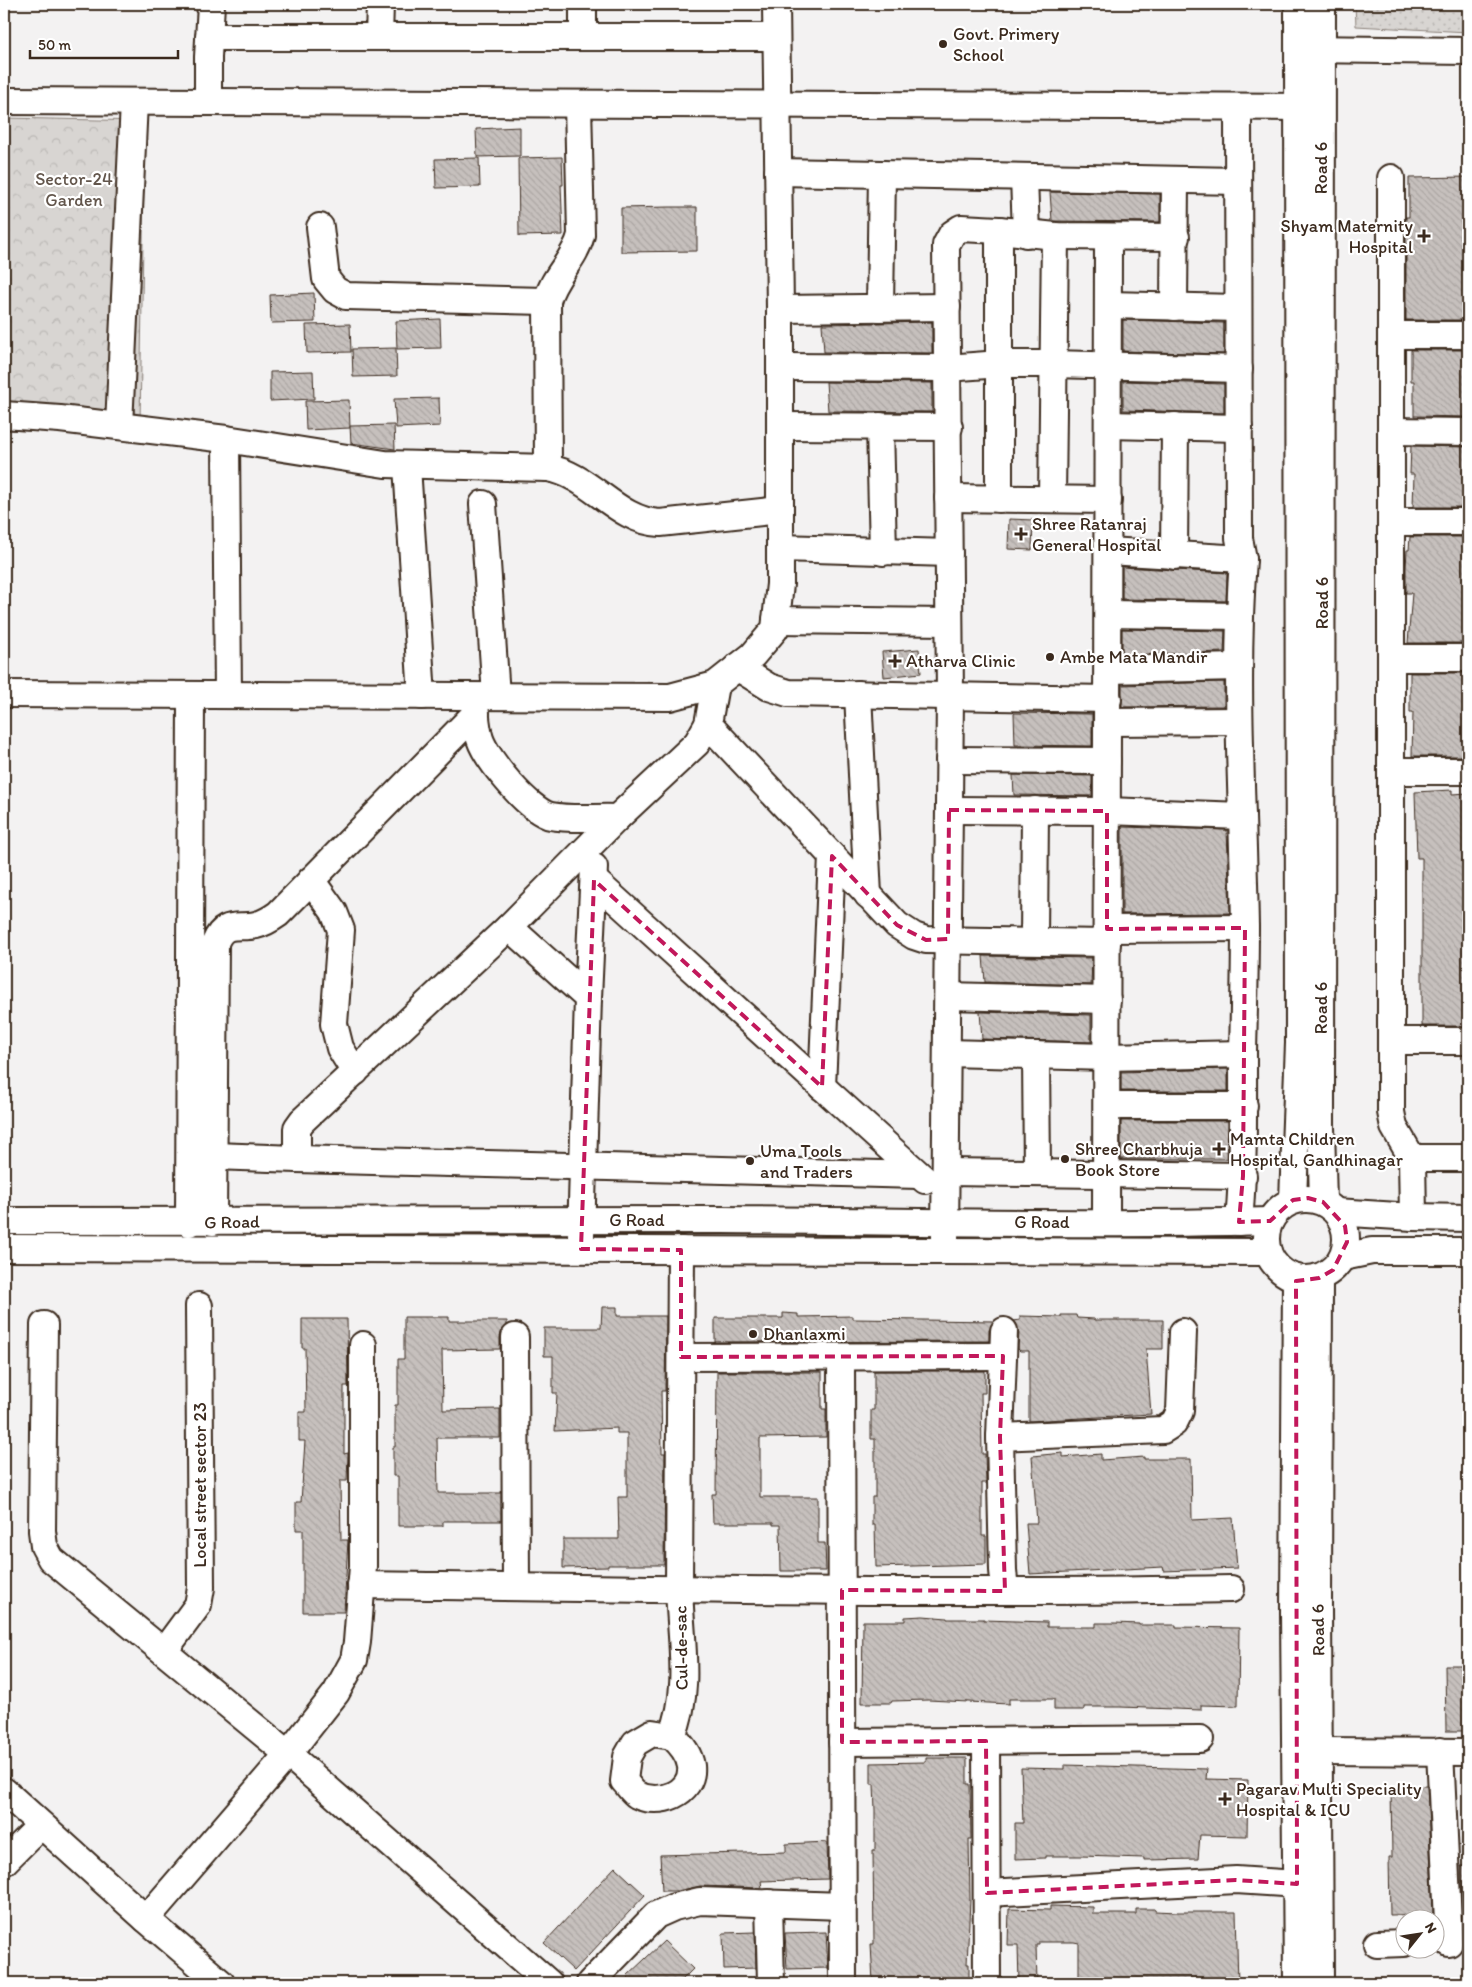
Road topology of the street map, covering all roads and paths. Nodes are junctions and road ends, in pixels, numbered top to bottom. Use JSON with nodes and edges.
{"nodes":[{"id":1,"x":211,"y":4,"type":"edge"},
{"id":2,"x":380,"y":4,"type":"edge"},
{"id":3,"x":583,"y":4,"type":"edge"},
{"id":4,"x":776,"y":4,"type":"edge"},
{"id":5,"x":1298,"y":4,"type":"edge"},
{"id":6,"x":1322,"y":4,"type":"edge"},
{"id":7,"x":209,"y":37,"type":"junction"},
{"id":8,"x":379,"y":37,"type":"junction"},
{"id":9,"x":583,"y":37,"type":"junction"},
{"id":10,"x":776,"y":37,"type":"junction"},
{"id":11,"x":1309,"y":49,"type":"junction"},
{"id":12,"x":1468,"y":51,"type":"edge"},
{"id":13,"x":4,"y":101,"type":"edge"},
{"id":14,"x":134,"y":102,"type":"junction"},
{"id":15,"x":208,"y":102,"type":"junction"},
{"id":16,"x":578,"y":104,"type":"junction"},
{"id":17,"x":776,"y":105,"type":"junction"},
{"id":18,"x":1238,"y":107,"type":"junction"},
{"id":19,"x":1310,"y":107,"type":"junction"},
{"id":20,"x":778,"y":172,"type":"junction"},
{"id":21,"x":882,"y":174,"type":"junction"},
{"id":22,"x":1024,"y":177,"type":"junction"},
{"id":23,"x":1391,"y":178,"type":"dead end"},
{"id":24,"x":1175,"y":181,"type":"junction"},
{"id":25,"x":1238,"y":181,"type":"junction"},
{"id":26,"x":320,"y":227,"type":"dead end"},
{"id":27,"x":999,"y":230,"type":"junction"},
{"id":28,"x":1026,"y":234,"type":"junction"},
{"id":29,"x":1055,"y":236,"type":"junction"},
{"id":30,"x":1176,"y":236,"type":"junction"},
{"id":31,"x":1108,"y":237,"type":"junction"},
{"id":32,"x":547,"y":300,"type":"junction"},
{"id":33,"x":1108,"y":305,"type":"junction"},
{"id":34,"x":947,"y":307,"type":"junction"},
{"id":35,"x":1174,"y":307,"type":"junction"},
{"id":36,"x":880,"y":308,"type":"junction"},
{"id":37,"x":1238,"y":308,"type":"junction"},
{"id":38,"x":780,"y":309,"type":"junction"},
{"id":39,"x":1391,"y":335,"type":"junction"},
{"id":40,"x":1468,"y":335,"type":"edge"},
{"id":41,"x":1000,"y":364,"type":"junction"},
{"id":42,"x":1053,"y":364,"type":"junction"},
{"id":43,"x":1108,"y":366,"type":"junction"},
{"id":44,"x":780,"y":367,"type":"junction"},
{"id":45,"x":947,"y":368,"type":"junction"},
{"id":46,"x":1239,"y":369,"type":"junction"},
{"id":47,"x":4,"y":415,"type":"edge"},
{"id":48,"x":1108,"y":425,"type":"junction"},
{"id":49,"x":119,"y":426,"type":"junction"},
{"id":50,"x":780,"y":426,"type":"junction"},
{"id":51,"x":880,"y":426,"type":"junction"},
{"id":52,"x":1175,"y":426,"type":"junction"},
{"id":53,"x":949,"y":427,"type":"junction"},
{"id":54,"x":1239,"y":428,"type":"junction"},
{"id":55,"x":1391,"y":431,"type":"junction"},
{"id":56,"x":1468,"y":432,"type":"edge"},
{"id":57,"x":226,"y":439,"type":"junction"},
{"id":58,"x":407,"y":466,"type":"junction"},
{"id":59,"x":548,"y":468,"type":"junction"},
{"id":60,"x":948,"y":498,"type":"junction"},
{"id":61,"x":998,"y":499,"type":"junction"},
{"id":62,"x":1052,"y":499,"type":"junction"},
{"id":63,"x":1108,"y":500,"type":"junction"},
{"id":64,"x":483,"y":504,"type":"dead end"},
{"id":65,"x":780,"y":510,"type":"junction"},
{"id":66,"x":1392,"y":522,"type":"junction"},
{"id":67,"x":1468,"y":522,"type":"edge"},
{"id":68,"x":780,"y":548,"type":"junction"},
{"id":69,"x":1108,"y":551,"type":"junction"},
{"id":70,"x":883,"y":552,"type":"junction"},
{"id":71,"x":948,"y":553,"type":"junction"},
{"id":72,"x":1174,"y":556,"type":"junction"},
{"id":73,"x":1243,"y":559,"type":"junction"},
{"id":74,"x":1109,"y":614,"type":"junction"},
{"id":75,"x":1239,"y":616,"type":"junction"},
{"id":76,"x":776,"y":620,"type":"junction"},
{"id":77,"x":949,"y":622,"type":"junction"},
{"id":78,"x":1392,"y":658,"type":"junction"},
{"id":79,"x":1468,"y":658,"type":"edge"},
{"id":80,"x":737,"y":667,"type":"junction"},
{"id":81,"x":1238,"y":667,"type":"junction"},
{"id":82,"x":1108,"y":670,"type":"junction"},
{"id":83,"x":715,"y":685,"type":"junction"},
{"id":84,"x":4,"y":694,"type":"edge"},
{"id":85,"x":858,"y":694,"type":"junction"},
{"id":86,"x":191,"y":695,"type":"junction"},
{"id":87,"x":228,"y":695,"type":"junction"},
{"id":88,"x":422,"y":696,"type":"junction"},
{"id":89,"x":950,"y":696,"type":"junction"},
{"id":90,"x":482,"y":702,"type":"junction"},
{"id":91,"x":1108,"y":710,"type":"junction"},
{"id":92,"x":1239,"y":721,"type":"junction"},
{"id":93,"x":708,"y":724,"type":"junction"},
{"id":94,"x":949,"y":760,"type":"junction"},
{"id":95,"x":1107,"y":761,"type":"junction"},
{"id":96,"x":1391,"y":771,"type":"junction"},
{"id":97,"x":1468,"y":771,"type":"edge"},
{"id":98,"x":949,"y":810,"type":"junction"},
{"id":99,"x":1035,"y":810,"type":"junction"},
{"id":100,"x":1107,"y":811,"type":"junction"},
{"id":101,"x":1242,"y":816,"type":"junction"},
{"id":102,"x":617,"y":818,"type":"junction"},
{"id":103,"x":596,"y":839,"type":"junction"},
{"id":104,"x":832,"y":856,"type":"junction"},
{"id":105,"x":311,"y":880,"type":"junction"},
{"id":106,"x":594,"y":880,"type":"junction"},
{"id":107,"x":868,"y":895,"type":"junction"},
{"id":108,"x":509,"y":927,"type":"junction"},
{"id":109,"x":1245,"y":928,"type":"junction"},
{"id":110,"x":1107,"y":936,"type":"junction"},
{"id":111,"x":948,"y":940,"type":"junction"},
{"id":112,"x":1034,"y":941,"type":"junction"},
{"id":113,"x":948,"y":996,"type":"junction"},
{"id":114,"x":588,"y":998,"type":"junction"},
{"id":115,"x":1107,"y":1000,"type":"junction"},
{"id":116,"x":1391,"y":1041,"type":"junction"},
{"id":117,"x":1468,"y":1041,"type":"edge"},
{"id":118,"x":947,"y":1054,"type":"junction"},
{"id":119,"x":1243,"y":1054,"type":"junction"},
{"id":120,"x":1036,"y":1055,"type":"junction"},
{"id":121,"x":1106,"y":1057,"type":"junction"},
{"id":122,"x":355,"y":1072,"type":"junction"},
{"id":123,"x":822,"y":1087,"type":"junction"},
{"id":124,"x":1107,"y":1106,"type":"junction"},
{"id":125,"x":1244,"y":1106,"type":"junction"},
{"id":126,"x":214,"y":1156,"type":"junction"},
{"id":127,"x":1412,"y":1158,"type":"junction"},
{"id":128,"x":1468,"y":1158,"type":"edge"},
{"id":129,"x":297,"y":1159,"type":"junction"},
{"id":130,"x":583,"y":1165,"type":"junction"},
{"id":131,"x":946,"y":1172,"type":"junction"},
{"id":132,"x":1037,"y":1173,"type":"junction"},
{"id":133,"x":1106,"y":1174,"type":"junction"},
{"id":134,"x":919,"y":1175,"type":"junction"},
{"id":135,"x":1243,"y":1176,"type":"junction"},
{"id":136,"x":1293,"y":1200,"type":"junction"},
{"id":137,"x":1330,"y":1207,"type":"junction"},
{"id":138,"x":945,"y":1210,"type":"junction"},
{"id":139,"x":1413,"y":1217,"type":"junction"},
{"id":140,"x":1468,"y":1218,"type":"edge"},
{"id":141,"x":581,"y":1220,"type":"junction"},
{"id":142,"x":1270,"y":1221,"type":"junction"},
{"id":143,"x":4,"y":1222,"type":"edge"},
{"id":144,"x":201,"y":1222,"type":"junction"},
{"id":145,"x":1106,"y":1222,"type":"junction"},
{"id":146,"x":1239,"y":1222,"type":"junction"},
{"id":147,"x":4,"y":1248,"type":"edge"},
{"id":148,"x":581,"y":1249,"type":"junction"},
{"id":149,"x":681,"y":1250,"type":"junction"},
{"id":150,"x":945,"y":1250,"type":"junction"},
{"id":151,"x":1468,"y":1251,"type":"edge"},
{"id":152,"x":1268,"y":1252,"type":"junction"},
{"id":153,"x":1343,"y":1257,"type":"junction"},
{"id":154,"x":1308,"y":1278,"type":"junction"},
{"id":155,"x":199,"y":1306,"type":"dead end"},
{"id":156,"x":44,"y":1326,"type":"dead end"},
{"id":157,"x":1183,"y":1332,"type":"dead end"},
{"id":158,"x":515,"y":1337,"type":"dead end"},
{"id":159,"x":363,"y":1344,"type":"dead end"},
{"id":160,"x":681,"y":1357,"type":"junction"},
{"id":161,"x":841,"y":1357,"type":"junction"},
{"id":162,"x":1000,"y":1437,"type":"junction"},
{"id":163,"x":361,"y":1585,"type":"junction"},
{"id":164,"x":516,"y":1587,"type":"junction"},
{"id":165,"x":679,"y":1589,"type":"junction"},
{"id":166,"x":1231,"y":1589,"type":"dead end"},
{"id":167,"x":842,"y":1590,"type":"junction"},
{"id":168,"x":1005,"y":1591,"type":"junction"},
{"id":169,"x":164,"y":1651,"type":"junction"},
{"id":170,"x":672,"y":1736,"type":"dead end"},
{"id":171,"x":1200,"y":1739,"type":"dead end"},
{"id":172,"x":986,"y":1741,"type":"junction"},
{"id":173,"x":842,"y":1742,"type":"junction"},
{"id":174,"x":1320,"y":1751,"type":"junction"},
{"id":175,"x":1440,"y":1752,"type":"junction"},
{"id":176,"x":1468,"y":1752,"type":"edge"},
{"id":177,"x":288,"y":1754,"type":"junction"},
{"id":178,"x":4,"y":1791,"type":"edge"},
{"id":179,"x":41,"y":1825,"type":"junction"},
{"id":180,"x":4,"y":1862,"type":"edge"},
{"id":181,"x":1297,"y":1884,"type":"junction"},
{"id":182,"x":987,"y":1893,"type":"junction"},
{"id":183,"x":769,"y":1903,"type":"junction"},
{"id":184,"x":843,"y":1906,"type":"junction"},
{"id":185,"x":146,"y":1919,"type":"junction"},
{"id":186,"x":1451,"y":1943,"type":"edge"},
{"id":187,"x":1377,"y":1944,"type":"dead end"},
{"id":188,"x":1394,"y":1944,"type":"edge"},
{"id":189,"x":220,"y":1983,"type":"edge"},
{"id":190,"x":549,"y":1983,"type":"edge"},
{"id":191,"x":590,"y":1983,"type":"edge"},
{"id":192,"x":771,"y":1983,"type":"edge"},
{"id":193,"x":843,"y":1983,"type":"edge"},
{"id":194,"x":987,"y":1983,"type":"edge"},
{"id":195,"x":1297,"y":1983,"type":"edge"},
{"id":196,"x":1320,"y":1983,"type":"edge"}],
"edges":[{"from":1,"to":7,"type":"street"},
{"from":2,"to":8,"type":"street"},
{"from":3,"to":9,"type":"street"},
{"from":4,"to":10,"type":"street"},
{"from":5,"to":11,"type":"street","name":"Road 6"},
{"from":6,"to":11,"type":"street","name":"Road 6"},
{"from":7,"to":8,"type":"street"},
{"from":7,"to":15,"type":"street"},
{"from":8,"to":9,"type":"street"},
{"from":9,"to":10,"type":"street"},
{"from":10,"to":17,"type":"street"},
{"from":11,"to":12,"type":"street"},
{"from":11,"to":19,"type":"street","name":"Road 6"},
{"from":13,"to":14,"type":"street"},
{"from":14,"to":15,"type":"street"},
{"from":14,"to":49,"type":"street"},
{"from":15,"to":16,"type":"street"},
{"from":16,"to":17,"type":"street"},
{"from":16,"to":32,"type":"street"},
{"from":17,"to":18,"type":"street"},
{"from":17,"to":20,"type":"street"},
{"from":18,"to":19,"type":"street"},
{"from":18,"to":25,"type":"street"},
{"from":19,"to":136,"type":"street","name":"Road 6"},
{"from":19,"to":137,"type":"street","name":"Road 6"},
{"from":20,"to":21,"type":"street"},
{"from":20,"to":38,"type":"street"},
{"from":21,"to":22,"type":"street"},
{"from":21,"to":36,"type":"street"},
{"from":22,"to":24,"type":"street"},
{"from":22,"to":28,"type":"street"},
{"from":23,"to":39,"type":"street"},
{"from":24,"to":25,"type":"street"},
{"from":24,"to":30,"type":"street"},
{"from":25,"to":37,"type":"street"},
{"from":26,"to":32,"type":"street"},
{"from":27,"to":28,"type":"street"},
{"from":27,"to":34,"type":"street"},
{"from":27,"to":41,"type":"street"},
{"from":28,"to":29,"type":"street"},
{"from":29,"to":31,"type":"street"},
{"from":29,"to":42,"type":"street"},
{"from":30,"to":31,"type":"street"},
{"from":30,"to":35,"type":"street"},
{"from":31,"to":33,"type":"street"},
{"from":32,"to":59,"type":"street"},
{"from":33,"to":35,"type":"street"},
{"from":33,"to":43,"type":"street"},
{"from":34,"to":36,"type":"street"},
{"from":34,"to":45,"type":"street"},
{"from":35,"to":37,"type":"street"},
{"from":36,"to":38,"type":"street"},
{"from":37,"to":46,"type":"street"},
{"from":38,"to":44,"type":"street"},
{"from":39,"to":40,"type":"street"},
{"from":39,"to":55,"type":"street"},
{"from":41,"to":42,"type":"street"},
{"from":41,"to":45,"type":"street"},
{"from":41,"to":61,"type":"street"},
{"from":42,"to":43,"type":"street"},
{"from":42,"to":62,"type":"street"},
{"from":43,"to":46,"type":"street"},
{"from":43,"to":48,"type":"street"},
{"from":44,"to":45,"type":"street"},
{"from":44,"to":50,"type":"street"},
{"from":45,"to":53,"type":"street"},
{"from":46,"to":54,"type":"street"},
{"from":47,"to":49,"type":"street"},
{"from":48,"to":52,"type":"street"},
{"from":48,"to":63,"type":"street"},
{"from":49,"to":57,"type":"street"},
{"from":50,"to":51,"type":"street"},
{"from":50,"to":65,"type":"street"},
{"from":51,"to":53,"type":"street"},
{"from":51,"to":70,"type":"street"},
{"from":52,"to":54,"type":"street"},
{"from":52,"to":72,"type":"street"},
{"from":53,"to":60,"type":"street"},
{"from":54,"to":73,"type":"street"},
{"from":55,"to":56,"type":"street"},
{"from":55,"to":66,"type":"street"},
{"from":57,"to":58,"type":"street"},
{"from":57,"to":87,"type":"street"},
{"from":58,"to":59,"type":"street"},
{"from":58,"to":88,"type":"street"},
{"from":59,"to":65,"type":"street"},
{"from":60,"to":61,"type":"street"},
{"from":60,"to":71,"type":"street"},
{"from":61,"to":62,"type":"street"},
{"from":62,"to":63,"type":"street"},
{"from":63,"to":69,"type":"street"},
{"from":64,"to":90,"type":"street"},
{"from":65,"to":68,"type":"street"},
{"from":66,"to":67,"type":"street"},
{"from":66,"to":78,"type":"street"},
{"from":68,"to":70,"type":"street"},
{"from":68,"to":76,"type":"street"},
{"from":69,"to":72,"type":"street"},
{"from":69,"to":74,"type":"street"},
{"from":70,"to":71,"type":"street"},
{"from":71,"to":77,"type":"street"},
{"from":72,"to":73,"type":"street"},
{"from":73,"to":75,"type":"street"},
{"from":74,"to":75,"type":"street"},
{"from":74,"to":82,"type":"street"},
{"from":75,"to":81,"type":"street"},
{"from":76,"to":77,"type":"street"},
{"from":76,"to":80,"type":"street"},
{"from":77,"to":89,"type":"street"},
{"from":78,"to":79,"type":"street"},
{"from":78,"to":96,"type":"street"},
{"from":80,"to":83,"type":"street"},
{"from":80,"to":85,"type":"street"},
{"from":81,"to":82,"type":"street"},
{"from":81,"to":92,"type":"street"},
{"from":82,"to":91,"type":"street"},
{"from":83,"to":90,"type":"street"},
{"from":83,"to":93,"type":"street"},
{"from":84,"to":86,"type":"street"},
{"from":85,"to":89,"type":"street"},
{"from":85,"to":107,"type":"street"},
{"from":86,"to":87,"type":"street"},
{"from":86,"to":144,"type":"street"},
{"from":87,"to":88,"type":"street"},
{"from":88,"to":90,"type":"street"},
{"from":89,"to":91,"type":"street"},
{"from":89,"to":94,"type":"street"},
{"from":90,"to":102,"type":"street"},
{"from":90,"to":105,"type":"street"},
{"from":91,"to":92,"type":"street"},
{"from":91,"to":95,"type":"street"},
{"from":92,"to":101,"type":"street"},
{"from":93,"to":102,"type":"street"},
{"from":93,"to":104,"type":"street"},
{"from":94,"to":95,"type":"street"},
{"from":94,"to":98,"type":"street"},
{"from":95,"to":100,"type":"street"},
{"from":96,"to":97,"type":"street"},
{"from":96,"to":116,"type":"street"},
{"from":98,"to":99,"type":"street"},
{"from":98,"to":111,"type":"street"},
{"from":99,"to":100,"type":"street"},
{"from":99,"to":112,"type":"street"},
{"from":100,"to":101,"type":"street"},
{"from":100,"to":110,"type":"street"},
{"from":101,"to":109,"type":"street"},
{"from":102,"to":103,"type":"street"},
{"from":103,"to":106,"type":"street"},
{"from":103,"to":108,"type":"street"},
{"from":104,"to":107,"type":"street"},
{"from":104,"to":123,"type":"street"},
{"from":105,"to":122,"type":"street"},
{"from":105,"to":126,"type":"street"},
{"from":106,"to":114,"type":"street"},
{"from":106,"to":123,"type":"street"},
{"from":107,"to":111,"type":"street"},
{"from":108,"to":114,"type":"street"},
{"from":108,"to":122,"type":"street"},
{"from":109,"to":110,"type":"street"},
{"from":109,"to":119,"type":"street"},
{"from":110,"to":112,"type":"street"},
{"from":110,"to":115,"type":"street"},
{"from":111,"to":112,"type":"street"},
{"from":111,"to":113,"type":"street"},
{"from":113,"to":115,"type":"street"},
{"from":113,"to":118,"type":"street"},
{"from":114,"to":130,"type":"street"},
{"from":115,"to":121,"type":"street"},
{"from":116,"to":117,"type":"street"},
{"from":116,"to":127,"type":"street"},
{"from":118,"to":120,"type":"street"},
{"from":118,"to":131,"type":"street"},
{"from":119,"to":121,"type":"street"},
{"from":119,"to":125,"type":"street"},
{"from":120,"to":121,"type":"street"},
{"from":120,"to":132,"type":"street"},
{"from":121,"to":124,"type":"street"},
{"from":122,"to":129,"type":"street"},
{"from":123,"to":134,"type":"street"},
{"from":124,"to":125,"type":"street"},
{"from":124,"to":133,"type":"street"},
{"from":125,"to":135,"type":"street"},
{"from":126,"to":129,"type":"street"},
{"from":126,"to":144,"type":"street"},
{"from":127,"to":128,"type":"street"},
{"from":127,"to":139,"type":"street"},
{"from":129,"to":130,"type":"street"},
{"from":130,"to":134,"type":"street"},
{"from":130,"to":141,"type":"street"},
{"from":131,"to":132,"type":"street"},
{"from":131,"to":138,"type":"street"},
{"from":132,"to":133,"type":"street"},
{"from":133,"to":135,"type":"street"},
{"from":133,"to":145,"type":"street"},
{"from":134,"to":138,"type":"street"},
{"from":135,"to":146,"type":"street"},
{"from":136,"to":137,"type":"street"},
{"from":136,"to":142,"type":"street"},
{"from":137,"to":139,"type":"street"},
{"from":137,"to":153,"type":"street"},
{"from":138,"to":141,"type":"street","name":"G Road"},
{"from":138,"to":145,"type":"street","name":"G Road"},
{"from":138,"to":150,"type":"street"},
{"from":139,"to":140,"type":"street"},
{"from":141,"to":144,"type":"street","name":"G Road"},
{"from":141,"to":148,"type":"street"},
{"from":142,"to":146,"type":"street","name":"G Road"},
{"from":142,"to":152,"type":"street"},
{"from":143,"to":144,"type":"street","name":"G Road"},
{"from":145,"to":146,"type":"street","name":"G Road"},
{"from":147,"to":148,"type":"street","name":"G Road"},
{"from":148,"to":149,"type":"street","name":"G Road"},
{"from":149,"to":150,"type":"street","name":"G Road"},
{"from":149,"to":160,"type":"street","name":"Cul-de-sac"},
{"from":150,"to":152,"type":"street","name":"G Road"},
{"from":151,"to":153,"type":"street"},
{"from":152,"to":154,"type":"street"},
{"from":153,"to":154,"type":"street"},
{"from":154,"to":174,"type":"street","name":"Road 6"},
{"from":154,"to":181,"type":"street","name":"Road 6"},
{"from":155,"to":169,"type":"street","name":"Local street sector 23"},
{"from":156,"to":169,"type":"street"},
{"from":157,"to":162,"type":"street"},
{"from":158,"to":164,"type":"street"},
{"from":159,"to":163,"type":"street"},
{"from":160,"to":161,"type":"street"},
{"from":160,"to":165,"type":"street","name":"Cul-de-sac"},
{"from":161,"to":162,"type":"street"},
{"from":161,"to":167,"type":"street"},
{"from":162,"to":168,"type":"street"},
{"from":163,"to":164,"type":"street"},
{"from":163,"to":177,"type":"street"},
{"from":164,"to":165,"type":"street"},
{"from":165,"to":167,"type":"street"},
{"from":165,"to":170,"type":"street","name":"Cul-de-sac"},
{"from":166,"to":168,"type":"street"},
{"from":167,"to":168,"type":"street"},
{"from":167,"to":173,"type":"street"},
{"from":169,"to":177,"type":"street"},
{"from":171,"to":172,"type":"street"},
{"from":172,"to":173,"type":"street"},
{"from":172,"to":182,"type":"street"},
{"from":173,"to":184,"type":"street"},
{"from":174,"to":175,"type":"street"},
{"from":174,"to":196,"type":"street","name":"Road 6"},
{"from":175,"to":176,"type":"street"},
{"from":175,"to":186,"type":"street"},
{"from":177,"to":185,"type":"street"},
{"from":177,"to":190,"type":"street"},
{"from":178,"to":179,"type":"street"},
{"from":179,"to":180,"type":"street"},
{"from":179,"to":185,"type":"street"},
{"from":181,"to":182,"type":"street"},
{"from":181,"to":195,"type":"street","name":"Road 6"},
{"from":182,"to":194,"type":"street"},
{"from":183,"to":184,"type":"street"},
{"from":183,"to":191,"type":"street"},
{"from":183,"to":192,"type":"street"},
{"from":184,"to":193,"type":"street"},
{"from":185,"to":189,"type":"street"},
{"from":187,"to":188,"type":"street"}]}
